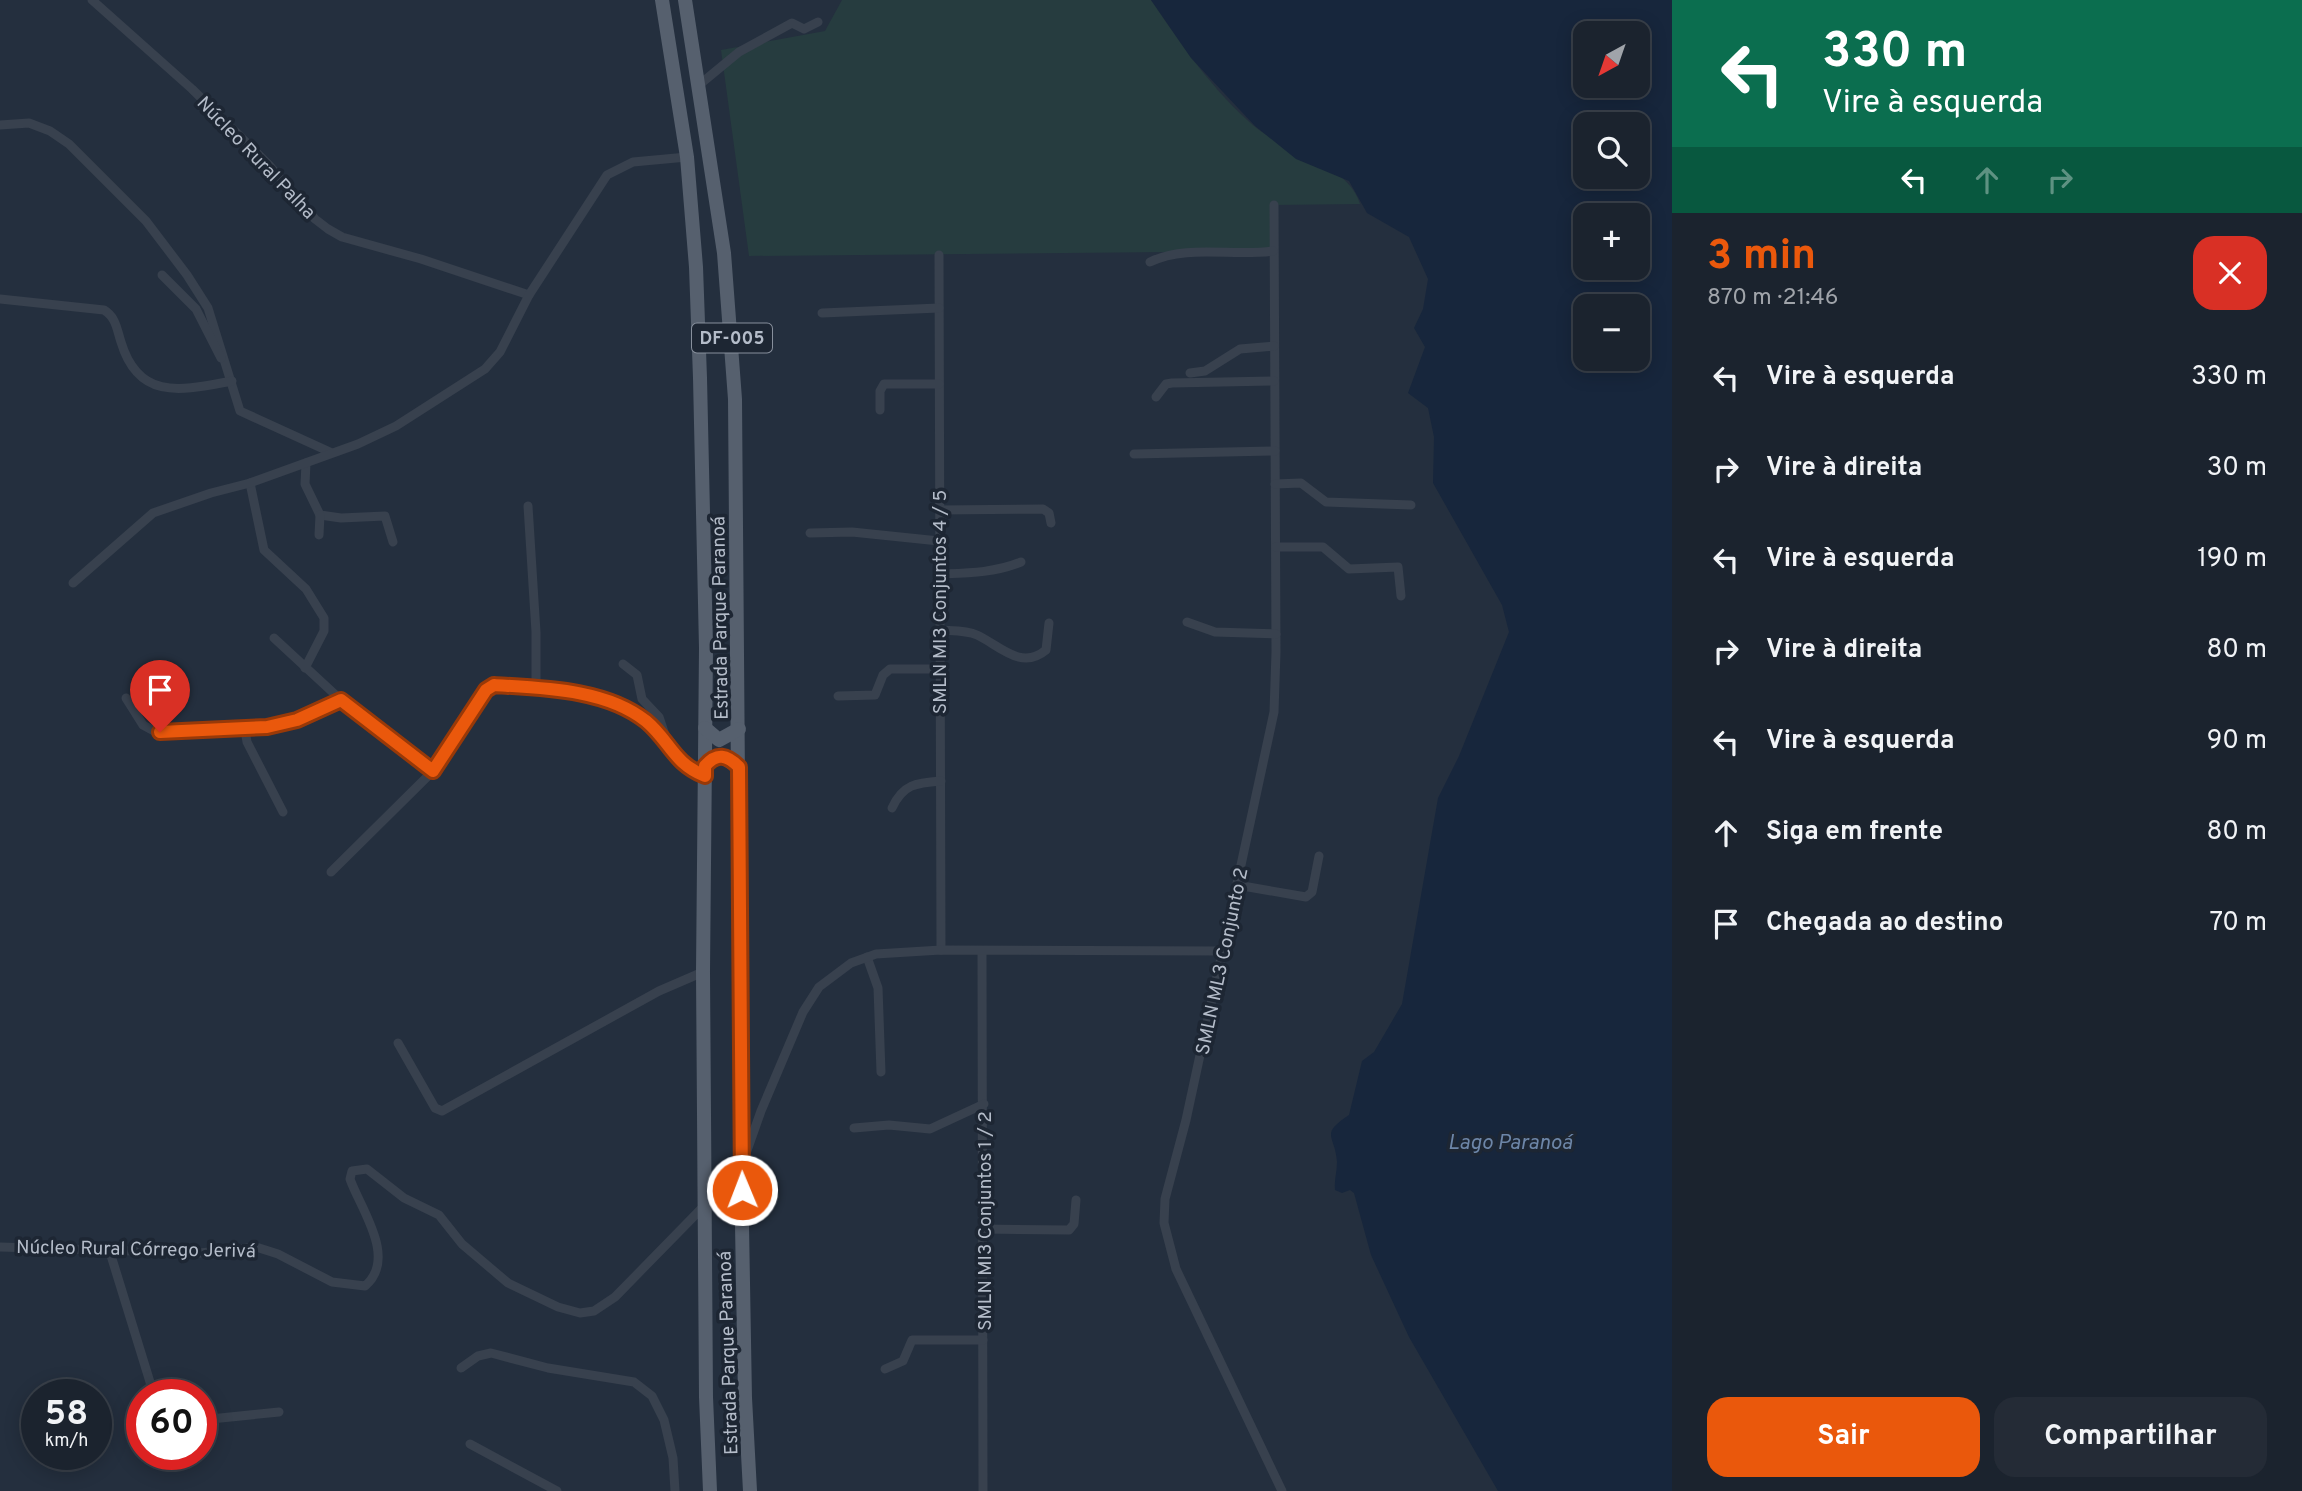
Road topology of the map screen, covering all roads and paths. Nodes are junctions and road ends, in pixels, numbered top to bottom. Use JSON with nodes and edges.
{"nodes":[{"id":1,"x":92,"y":0,"type":"edge"},
{"id":2,"x":662,"y":0,"type":"edge"},
{"id":3,"x":685,"y":0,"type":"edge"},
{"id":4,"x":818,"y":22,"type":"dead end"},
{"id":5,"x":699,"y":85,"type":"junction"},
{"id":6,"x":0,"y":125,"type":"edge"},
{"id":7,"x":687,"y":157,"type":"junction"},
{"id":8,"x":1274,"y":205,"type":"dead end"},
{"id":9,"x":1273,"y":251,"type":"junction"},
{"id":10,"x":939,"y":255,"type":"dead end"},
{"id":11,"x":1150,"y":262,"type":"dead end"},
{"id":12,"x":162,"y":275,"type":"dead end"},
{"id":13,"x":529,"y":295,"type":"junction"},
{"id":14,"x":0,"y":299,"type":"edge"},
{"id":15,"x":939,"y":308,"type":"junction"},
{"id":16,"x":822,"y":313,"type":"dead end"},
{"id":17,"x":1274,"y":346,"type":"junction"},
{"id":18,"x":226,"y":365,"type":"junction"},
{"id":19,"x":1190,"y":373,"type":"dead end"},
{"id":20,"x":232,"y":381,"type":"junction"},
{"id":21,"x":1274,"y":381,"type":"junction"},
{"id":22,"x":939,"y":384,"type":"junction"},
{"id":23,"x":1156,"y":397,"type":"dead end"},
{"id":24,"x":880,"y":410,"type":"dead end"},
{"id":25,"x":1275,"y":451,"type":"junction"},
{"id":26,"x":330,"y":452,"type":"junction"},
{"id":27,"x":1134,"y":454,"type":"dead end"},
{"id":28,"x":306,"y":463,"type":"junction"},
{"id":29,"x":250,"y":483,"type":"junction"},
{"id":30,"x":1275,"y":484,"type":"junction"},
{"id":31,"x":1411,"y":505,"type":"dead end"},
{"id":32,"x":528,"y":506,"type":"dead end"},
{"id":33,"x":939,"y":510,"type":"junction"},
{"id":34,"x":320,"y":516,"type":"junction"},
{"id":35,"x":1051,"y":523,"type":"dead end"},
{"id":36,"x":810,"y":533,"type":"dead end"},
{"id":37,"x":319,"y":535,"type":"dead end"},
{"id":38,"x":939,"y":541,"type":"junction"},
{"id":39,"x":393,"y":542,"type":"dead end"},
{"id":40,"x":1276,"y":547,"type":"junction"},
{"id":41,"x":1021,"y":562,"type":"dead end"},
{"id":42,"x":940,"y":574,"type":"junction"},
{"id":43,"x":73,"y":583,"type":"dead end"},
{"id":44,"x":1401,"y":596,"type":"dead end"},
{"id":45,"x":1187,"y":622,"type":"dead end"},
{"id":46,"x":1049,"y":623,"type":"dead end"},
{"id":47,"x":939,"y":630,"type":"junction"},
{"id":48,"x":1276,"y":634,"type":"junction"},
{"id":49,"x":274,"y":638,"type":"dead end"},
{"id":50,"x":623,"y":664,"type":"dead end"},
{"id":51,"x":304,"y":668,"type":"junction"},
{"id":52,"x":939,"y":669,"type":"junction"},
{"id":53,"x":536,"y":688,"type":"junction"},
{"id":54,"x":838,"y":696,"type":"dead end"},
{"id":55,"x":125,"y":698,"type":"dead end"},
{"id":56,"x":341,"y":700,"type":"junction"},
{"id":57,"x":705,"y":728,"type":"junction"},
{"id":58,"x":739,"y":729,"type":"junction"},
{"id":59,"x":245,"y":730,"type":"junction"},
{"id":60,"x":669,"y":749,"type":"junction"},
{"id":61,"x":739,"y":767,"type":"junction"},
{"id":62,"x":433,"y":771,"type":"junction"},
{"id":63,"x":705,"y":771,"type":"junction"},
{"id":64,"x":941,"y":780,"type":"junction"},
{"id":65,"x":892,"y":808,"type":"dead end"},
{"id":66,"x":283,"y":813,"type":"dead end"},
{"id":67,"x":1319,"y":856,"type":"dead end"},
{"id":68,"x":331,"y":872,"type":"dead end"},
{"id":69,"x":1237,"y":885,"type":"junction"},
{"id":70,"x":941,"y":950,"type":"junction"},
{"id":71,"x":982,"y":951,"type":"junction"},
{"id":72,"x":1221,"y":951,"type":"junction"},
{"id":73,"x":867,"y":957,"type":"junction"},
{"id":74,"x":703,"y":972,"type":"junction"},
{"id":75,"x":398,"y":1043,"type":"dead end"},
{"id":76,"x":881,"y":1072,"type":"dead end"},
{"id":77,"x":984,"y":1104,"type":"junction"},
{"id":78,"x":742,"y":1106,"type":"junction"},
{"id":79,"x":761,"y":1111,"type":"junction"},
{"id":80,"x":854,"y":1128,"type":"dead end"},
{"id":81,"x":741,"y":1167,"type":"junction"},
{"id":82,"x":1076,"y":1200,"type":"dead end"},
{"id":83,"x":705,"y":1205,"type":"junction"},
{"id":84,"x":983,"y":1229,"type":"junction"},
{"id":85,"x":0,"y":1247,"type":"edge"},
{"id":86,"x":110,"y":1249,"type":"junction"},
{"id":87,"x":984,"y":1340,"type":"junction"},
{"id":88,"x":461,"y":1368,"type":"dead end"},
{"id":89,"x":885,"y":1368,"type":"dead end"},
{"id":90,"x":149,"y":1379,"type":"edge"},
{"id":91,"x":279,"y":1412,"type":"dead end"},
{"id":92,"x":217,"y":1418,"type":"edge"},
{"id":93,"x":470,"y":1444,"type":"dead end"},
{"id":94,"x":557,"y":1491,"type":"edge"},
{"id":95,"x":675,"y":1491,"type":"edge"},
{"id":96,"x":710,"y":1491,"type":"edge"},
{"id":97,"x":750,"y":1491,"type":"edge"},
{"id":98,"x":983,"y":1491,"type":"edge"},
{"id":99,"x":1282,"y":1491,"type":"edge"}],
"edges":[{"from":1,"to":13,"type":"street","name":"Núcleo Rural Palha"},
{"from":2,"to":7,"type":"main road","name":"Estrada Parque Paranoá","number":"DF-005"},
{"from":3,"to":5,"type":"main road","name":"Estrada Parque Paranoá","number":"DF-005"},
{"from":4,"to":5,"type":"street"},
{"from":5,"to":58,"type":"main road","name":"Estrada Parque Paranoá","number":"DF-005"},
{"from":6,"to":18,"type":"street"},
{"from":7,"to":13,"type":"street"},
{"from":7,"to":57,"type":"main road","name":"Estrada Parque Paranoá","number":"DF-005"},
{"from":8,"to":9,"type":"street","name":"SMLN ML3 Conjunto 2"},
{"from":9,"to":11,"type":"street"},
{"from":9,"to":17,"type":"street","name":"SMLN ML3 Conjunto 2"},
{"from":10,"to":15,"type":"street","name":"SMLN MI3 Conjuntos 4 / 5"},
{"from":12,"to":18,"type":"street"},
{"from":13,"to":26,"type":"street"},
{"from":14,"to":20,"type":"street"},
{"from":15,"to":16,"type":"street"},
{"from":15,"to":22,"type":"street","name":"SMLN MI3 Conjuntos 4 / 5"},
{"from":17,"to":19,"type":"street"},
{"from":17,"to":21,"type":"street","name":"SMLN ML3 Conjunto 2"},
{"from":18,"to":20,"type":"street"},
{"from":20,"to":26,"type":"street"},
{"from":21,"to":23,"type":"street"},
{"from":21,"to":25,"type":"street","name":"SMLN ML3 Conjunto 2"},
{"from":22,"to":24,"type":"street"},
{"from":22,"to":33,"type":"street","name":"SMLN MI3 Conjuntos 4 / 5"},
{"from":25,"to":27,"type":"street"},
{"from":25,"to":30,"type":"street","name":"SMLN ML3 Conjunto 2"},
{"from":26,"to":28,"type":"street"},
{"from":28,"to":29,"type":"street"},
{"from":28,"to":34,"type":"street"},
{"from":29,"to":43,"type":"street"},
{"from":29,"to":51,"type":"street"},
{"from":30,"to":31,"type":"street"},
{"from":30,"to":40,"type":"street","name":"SMLN ML3 Conjunto 2"},
{"from":32,"to":53,"type":"street"},
{"from":33,"to":35,"type":"street"},
{"from":33,"to":38,"type":"street","name":"SMLN MI3 Conjuntos 4 / 5"},
{"from":34,"to":37,"type":"street"},
{"from":34,"to":39,"type":"street"},
{"from":36,"to":38,"type":"street"},
{"from":38,"to":42,"type":"street","name":"SMLN MI3 Conjuntos 4 / 5"},
{"from":40,"to":44,"type":"street"},
{"from":40,"to":48,"type":"street","name":"SMLN ML3 Conjunto 2"},
{"from":41,"to":42,"type":"street"},
{"from":42,"to":47,"type":"street","name":"SMLN MI3 Conjuntos 4 / 5"},
{"from":45,"to":48,"type":"street"},
{"from":46,"to":47,"type":"street"},
{"from":47,"to":52,"type":"street","name":"SMLN MI3 Conjuntos 4 / 5"},
{"from":48,"to":69,"type":"street","name":"SMLN ML3 Conjunto 2"},
{"from":49,"to":51,"type":"street"},
{"from":50,"to":60,"type":"street"},
{"from":51,"to":56,"type":"street"},
{"from":52,"to":54,"type":"street"},
{"from":52,"to":64,"type":"street","name":"SMLN MI3 Conjuntos 4 / 5"},
{"from":53,"to":60,"type":"street"},
{"from":53,"to":62,"type":"street"},
{"from":55,"to":59,"type":"street"},
{"from":56,"to":59,"type":"street"},
{"from":56,"to":62,"type":"street"},
{"from":57,"to":58,"type":"main road"},
{"from":57,"to":63,"type":"main road","name":"Estrada Parque Paranoá","number":"DF-005"},
{"from":58,"to":61,"type":"main road","name":"Estrada Parque Paranoá","number":"DF-005"},
{"from":59,"to":66,"type":"street"},
{"from":60,"to":63,"type":"street"},
{"from":61,"to":63,"type":"main road"},
{"from":61,"to":78,"type":"main road","name":"Estrada Parque Paranoá","number":"DF-005"},
{"from":62,"to":68,"type":"street"},
{"from":63,"to":74,"type":"main road","name":"Estrada Parque Paranoá","number":"DF-005"},
{"from":64,"to":65,"type":"street"},
{"from":64,"to":70,"type":"street","name":"SMLN MI3 Conjuntos 4 / 5"},
{"from":67,"to":69,"type":"street"},
{"from":69,"to":72,"type":"street","name":"SMLN ML3 Conjunto 2"},
{"from":70,"to":71,"type":"street"},
{"from":70,"to":73,"type":"street"},
{"from":71,"to":72,"type":"street"},
{"from":71,"to":77,"type":"street","name":"SMLN MI3 Conjuntos 1 / 2"},
{"from":72,"to":99,"type":"street","name":"SMLN ML3 Conjunto 2"},
{"from":73,"to":76,"type":"street"},
{"from":73,"to":79,"type":"street"},
{"from":74,"to":75,"type":"street"},
{"from":74,"to":83,"type":"main road","name":"Estrada Parque Paranoá","number":"DF-005"},
{"from":77,"to":80,"type":"street"},
{"from":77,"to":84,"type":"street","name":"SMLN MI3 Conjuntos 1 / 2"},
{"from":78,"to":79,"type":"street"},
{"from":78,"to":81,"type":"main road","name":"Estrada Parque Paranoá","number":"DF-005"},
{"from":79,"to":81,"type":"street"},
{"from":81,"to":97,"type":"main road","name":"Estrada Parque Paranoá","number":"DF-005"},
{"from":82,"to":84,"type":"street"},
{"from":83,"to":86,"type":"street","name":"Núcleo Rural Córrego Jerivá"},
{"from":83,"to":96,"type":"main road","name":"Estrada Parque Paranoá","number":"DF-005"},
{"from":84,"to":87,"type":"street","name":"SMLN MI3 Conjuntos 1 / 2"},
{"from":85,"to":86,"type":"street","name":"Núcleo Rural Córrego Jerivá"},
{"from":86,"to":90,"type":"street"},
{"from":87,"to":89,"type":"street"},
{"from":87,"to":98,"type":"street","name":"SMLN MI3 Conjuntos 1 / 2"},
{"from":88,"to":95,"type":"street"},
{"from":91,"to":92,"type":"street"},
{"from":93,"to":94,"type":"street"}]}
